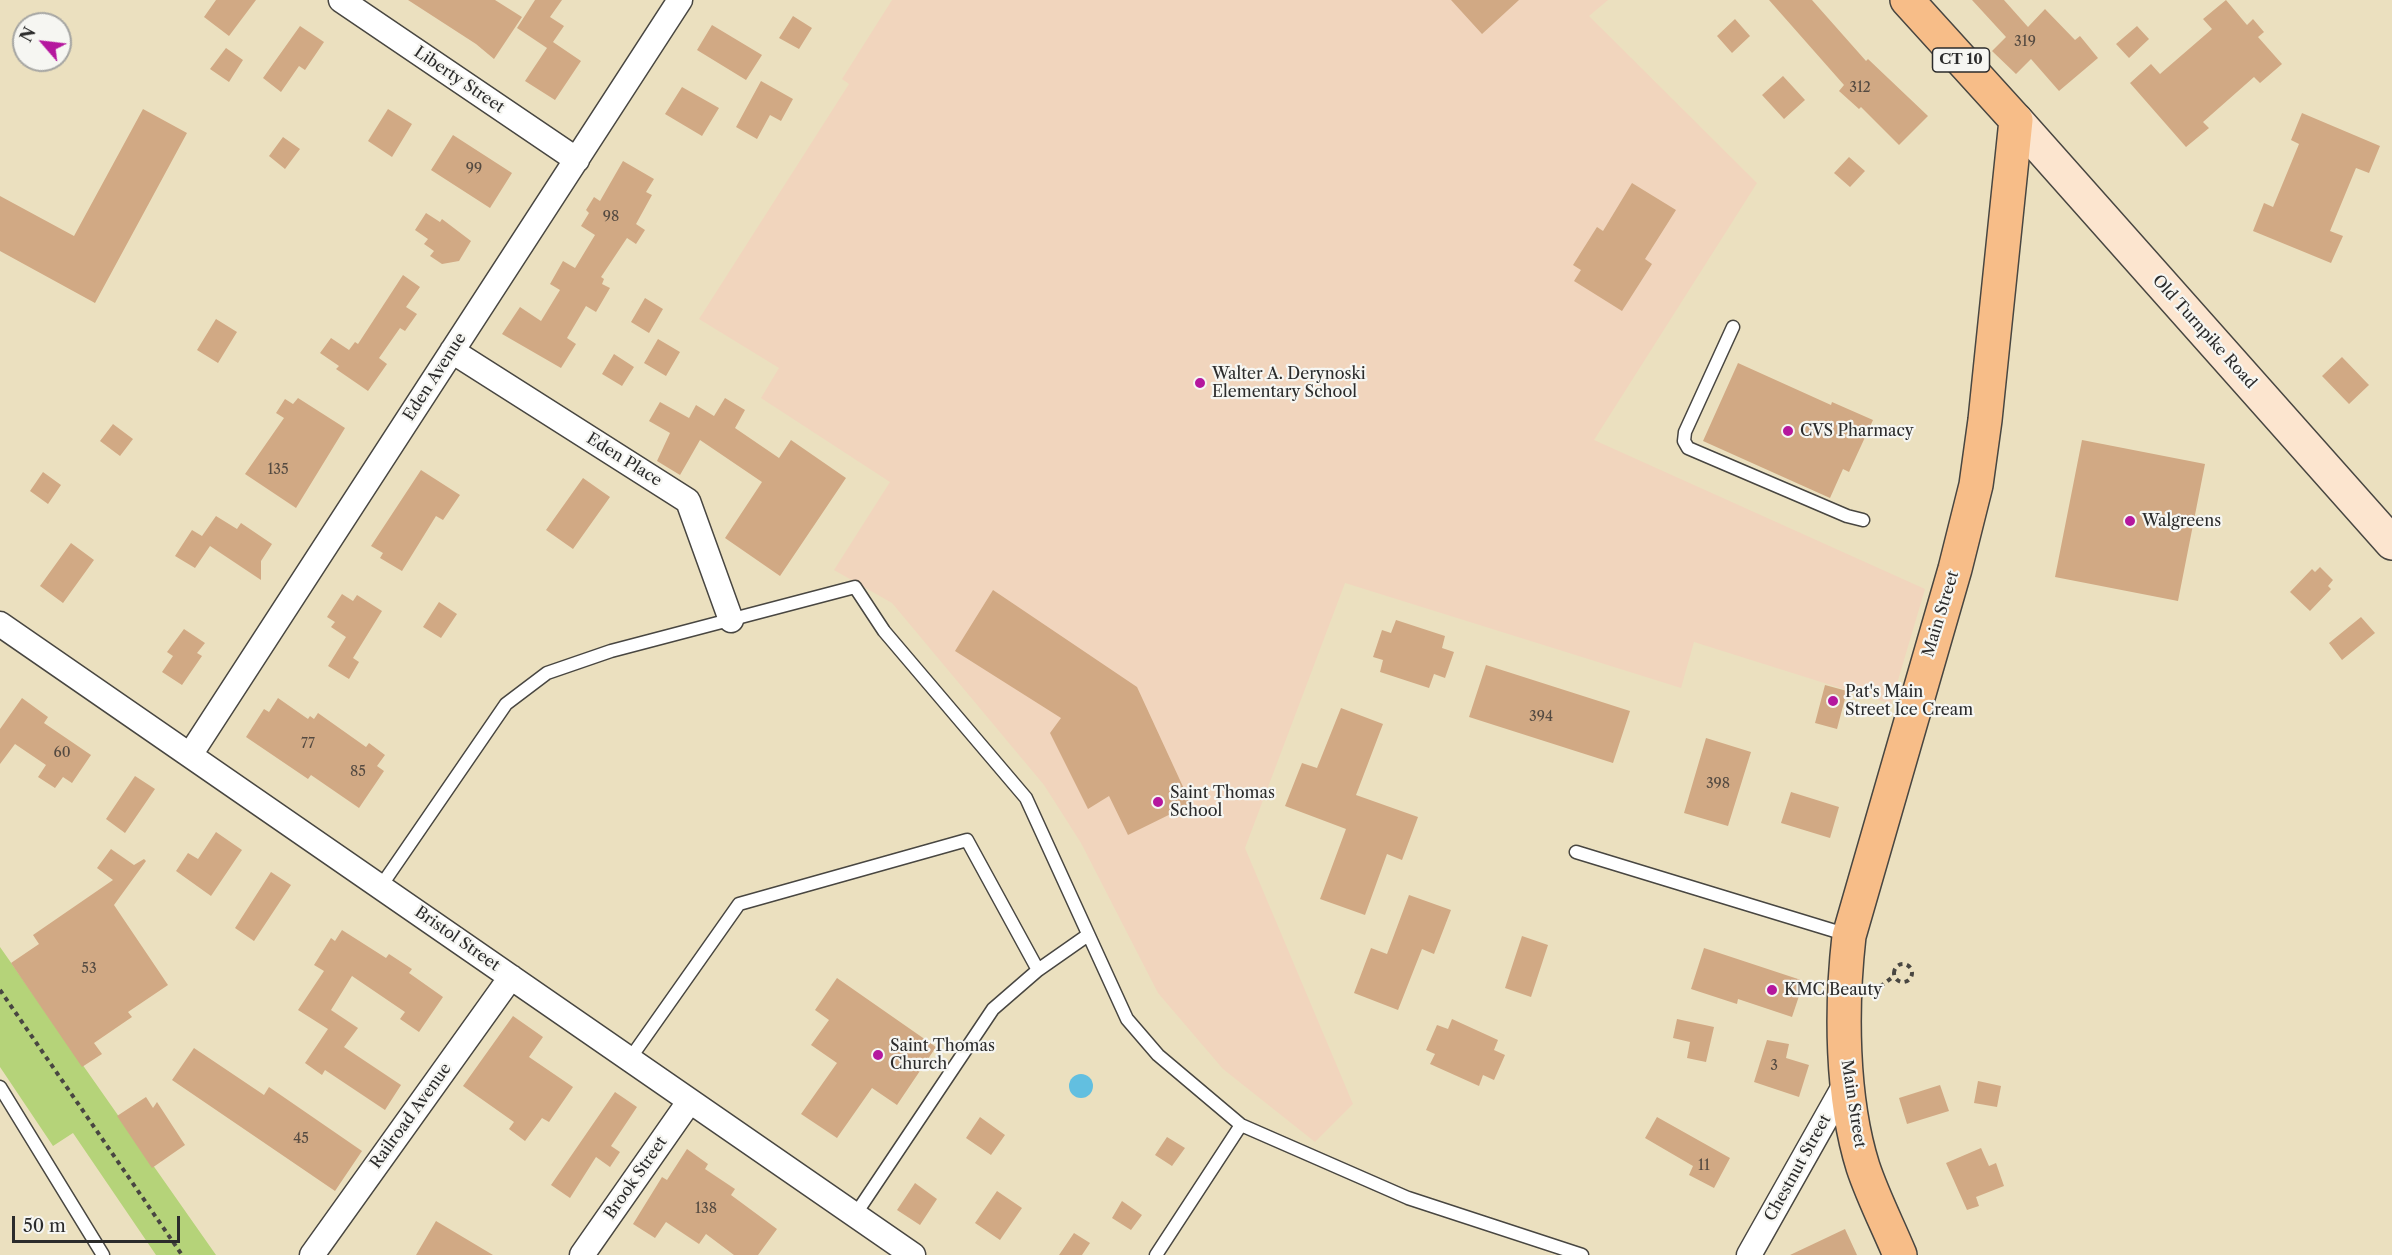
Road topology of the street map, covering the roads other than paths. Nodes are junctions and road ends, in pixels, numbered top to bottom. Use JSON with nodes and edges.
{"nodes":[{"id":1,"x":341,"y":0,"type":"edge"},
{"id":2,"x":680,"y":0,"type":"edge"},
{"id":3,"x":1907,"y":0,"type":"edge"},
{"id":4,"x":2016,"y":120,"type":"junction"},
{"id":5,"x":577,"y":160,"type":"junction"},
{"id":6,"x":1733,"y":327,"type":"dead end"},
{"id":7,"x":452,"y":351,"type":"junction"},
{"id":8,"x":1863,"y":520,"type":"dead end"},
{"id":9,"x":2392,"y":543,"type":"edge"},
{"id":10,"x":731,"y":620,"type":"junction"},
{"id":11,"x":0,"y":624,"type":"edge"},
{"id":12,"x":190,"y":755,"type":"junction"},
{"id":13,"x":1576,"y":852,"type":"dead end"},
{"id":14,"x":381,"y":886,"type":"junction"},
{"id":15,"x":1088,"y":935,"type":"junction"},
{"id":16,"x":1849,"y":936,"type":"junction"},
{"id":17,"x":1038,"y":970,"type":"junction"},
{"id":18,"x":511,"y":977,"type":"junction"},
{"id":19,"x":629,"y":1060,"type":"junction"},
{"id":20,"x":1847,"y":1081,"type":"junction"},
{"id":21,"x":0,"y":1087,"type":"edge"},
{"id":22,"x":689,"y":1102,"type":"junction"},
{"id":23,"x":1241,"y":1125,"type":"junction"},
{"id":24,"x":855,"y":1215,"type":"junction"},
{"id":25,"x":103,"y":1255,"type":"edge"},
{"id":26,"x":312,"y":1255,"type":"edge"},
{"id":27,"x":582,"y":1255,"type":"edge"},
{"id":28,"x":913,"y":1255,"type":"edge"},
{"id":29,"x":1156,"y":1255,"type":"edge"},
{"id":30,"x":1582,"y":1255,"type":"edge"},
{"id":31,"x":1749,"y":1255,"type":"edge"},
{"id":32,"x":1900,"y":1255,"type":"edge"}],
"edges":[{"from":1,"to":5,"type":"street","name":"Liberty Street"},
{"from":2,"to":5,"type":"street","name":"Eden Avenue"},
{"from":3,"to":4,"type":"highway","number":"CT 10"},
{"from":4,"to":9,"type":"main road","name":"Old Turnpike Road"},
{"from":4,"to":16,"type":"highway","name":"Main Street"},
{"from":5,"to":7,"type":"street","name":"Eden Avenue"},
{"from":6,"to":8,"type":"lane"},
{"from":7,"to":10,"type":"street","name":"Eden Place"},
{"from":7,"to":12,"type":"street","name":"Eden Avenue"},
{"from":10,"to":14,"type":"lane"},
{"from":10,"to":15,"type":"lane"},
{"from":11,"to":12,"type":"street","name":"Bristol Street"},
{"from":12,"to":14,"type":"street","name":"Bristol Street"},
{"from":13,"to":16,"type":"lane"},
{"from":14,"to":18,"type":"street","name":"Bristol Street"},
{"from":15,"to":17,"type":"lane"},
{"from":15,"to":23,"type":"lane"},
{"from":16,"to":20,"type":"highway","name":"Main Street"},
{"from":17,"to":19,"type":"lane"},
{"from":17,"to":24,"type":"lane"},
{"from":18,"to":19,"type":"street","name":"Bristol Street"},
{"from":18,"to":26,"type":"street","name":"Railroad Avenue"},
{"from":19,"to":22,"type":"street","name":"Bristol Street"},
{"from":20,"to":31,"type":"street","name":"Chestnut Street"},
{"from":20,"to":32,"type":"highway","name":"Main Street"},
{"from":21,"to":25,"type":"lane"},
{"from":22,"to":24,"type":"street","name":"Bristol Street"},
{"from":22,"to":27,"type":"street","name":"Brook Street"},
{"from":23,"to":29,"type":"lane"},
{"from":23,"to":30,"type":"lane"},
{"from":24,"to":28,"type":"street","name":"Bristol Street"}]}
